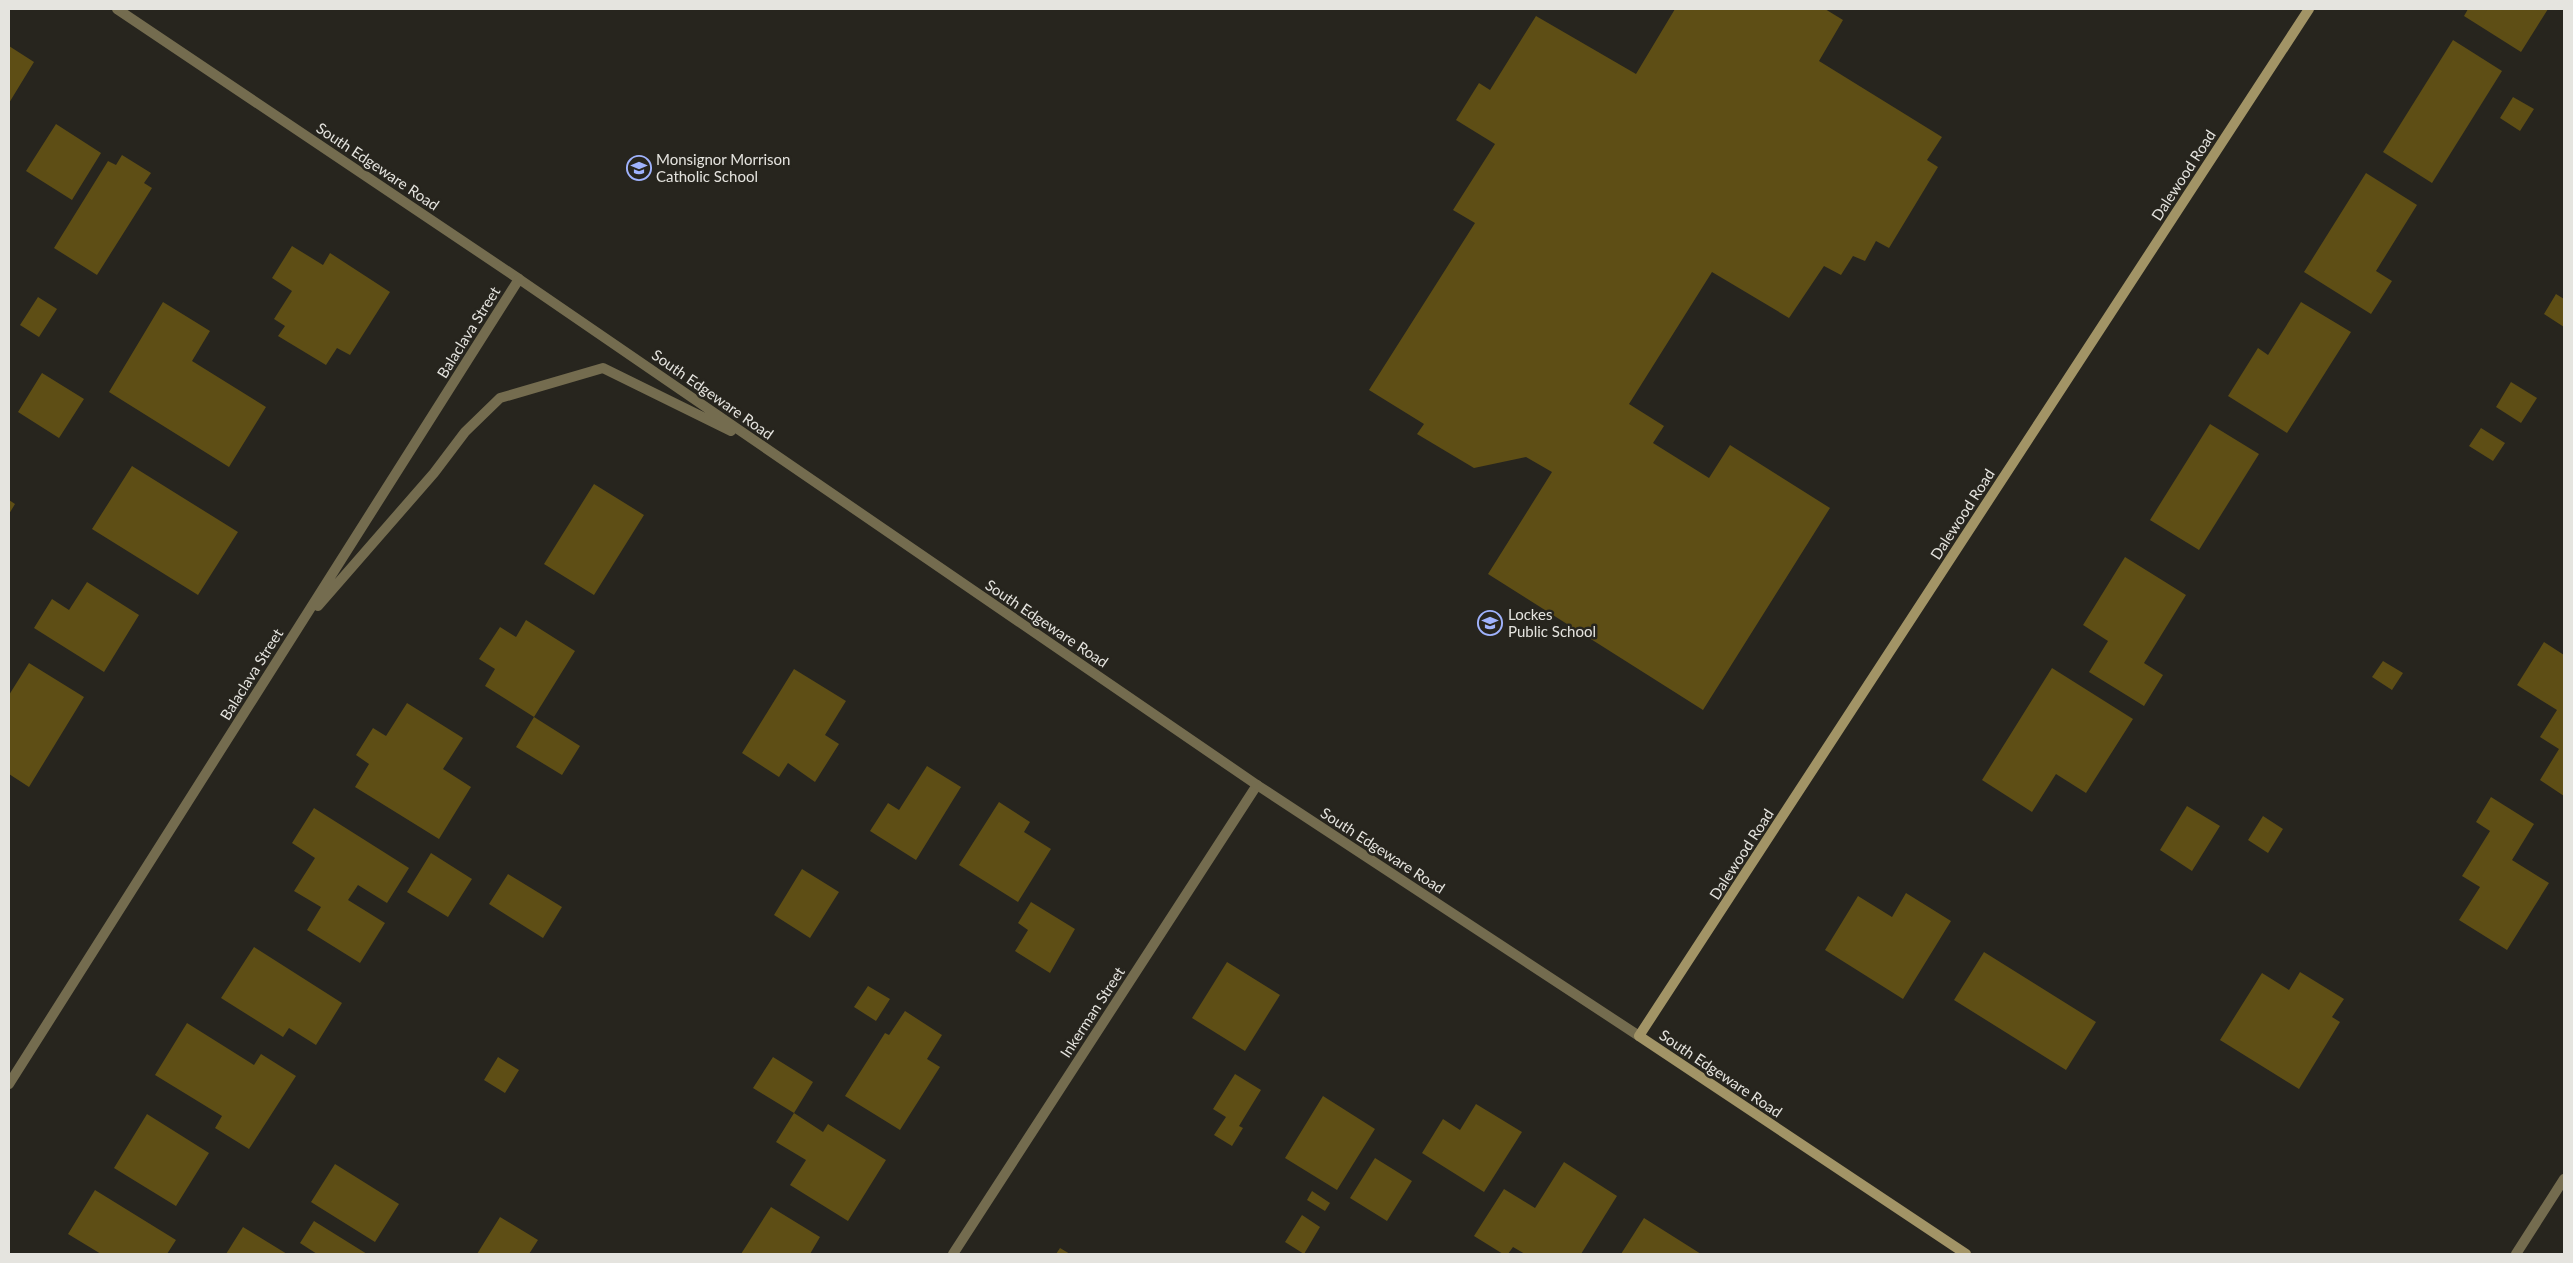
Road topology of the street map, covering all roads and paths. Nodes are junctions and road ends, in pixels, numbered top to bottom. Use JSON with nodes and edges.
{"nodes":[{"id":1,"x":117,"y":9,"type":"edge"},
{"id":2,"x":2309,"y":9,"type":"edge"},
{"id":3,"x":520,"y":279,"type":"junction"},
{"id":4,"x":761,"y":445,"type":"junction"},
{"id":5,"x":296,"y":631,"type":"junction"},
{"id":6,"x":1257,"y":785,"type":"junction"},
{"id":7,"x":1639,"y":1036,"type":"junction"},
{"id":8,"x":9,"y":1084,"type":"edge"},
{"id":9,"x":2564,"y":1179,"type":"edge"},
{"id":10,"x":952,"y":1254,"type":"edge"},
{"id":11,"x":1966,"y":1254,"type":"edge"},
{"id":12,"x":2516,"y":1254,"type":"edge"}],
"edges":[{"from":1,"to":3,"type":"street","name":"South Edgeware Road"},
{"from":2,"to":7,"type":"main road","name":"Dalewood Road"},
{"from":3,"to":4,"type":"street","name":"South Edgeware Road"},
{"from":3,"to":5,"type":"street","name":"Balaclava Street"},
{"from":4,"to":5,"type":"street"},
{"from":4,"to":6,"type":"street","name":"South Edgeware Road"},
{"from":5,"to":8,"type":"street","name":"Balaclava Street"},
{"from":6,"to":7,"type":"street","name":"South Edgeware Road"},
{"from":6,"to":10,"type":"street","name":"Inkerman Street"},
{"from":7,"to":11,"type":"main road","name":"South Edgeware Road"},
{"from":9,"to":12,"type":"street"}]}
